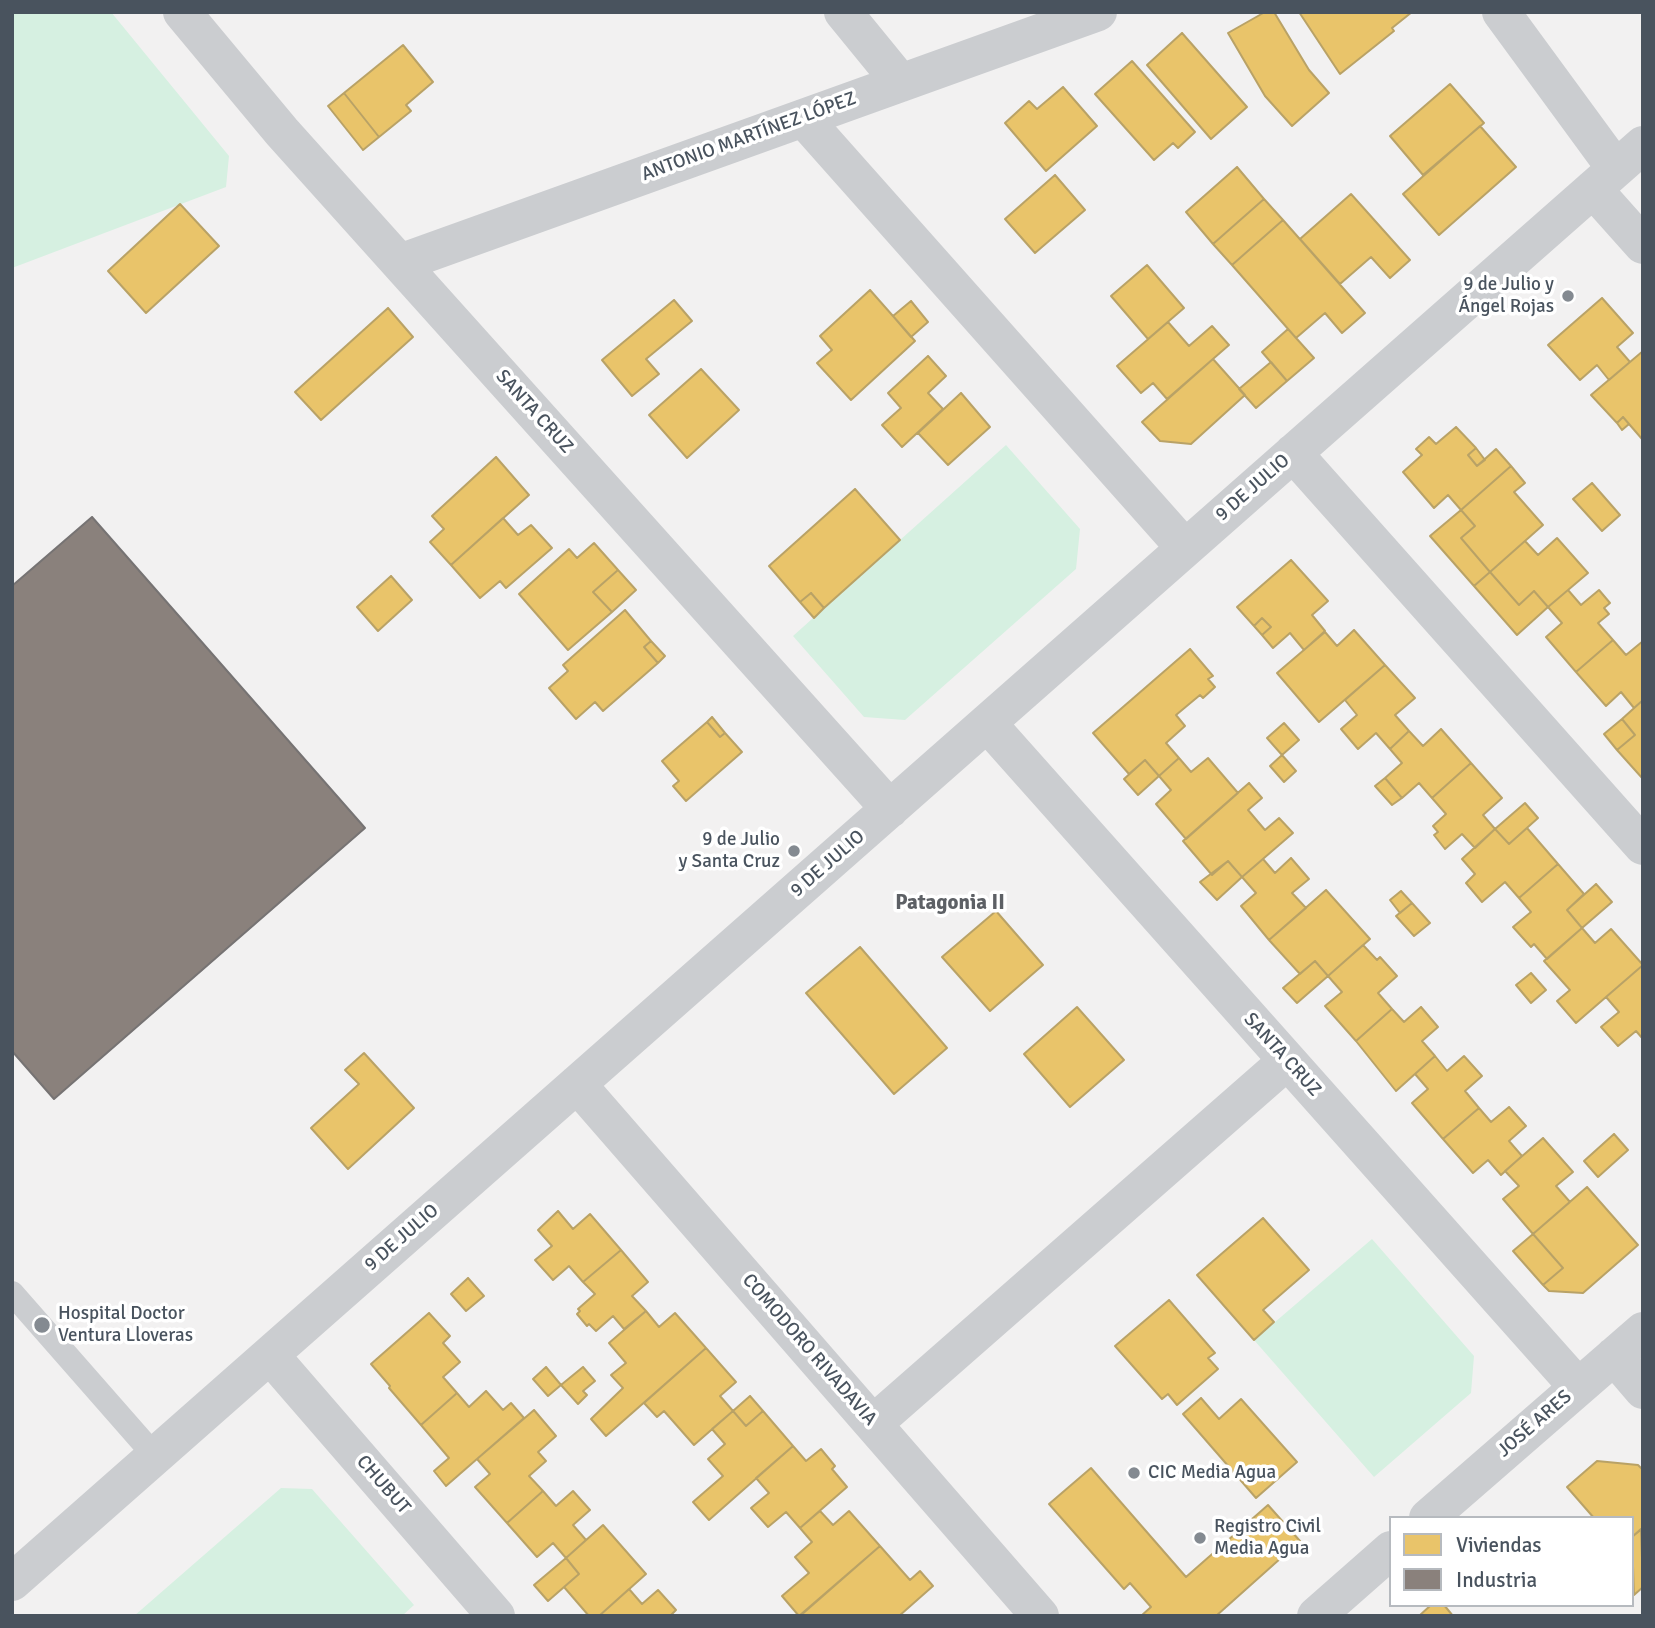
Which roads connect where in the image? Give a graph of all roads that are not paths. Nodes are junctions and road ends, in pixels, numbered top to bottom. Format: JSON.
{"nodes":[{"id":1,"x":182,"y":12,"type":"edge"},
{"id":2,"x":843,"y":12,"type":"edge"},
{"id":3,"x":1098,"y":12,"type":"edge"},
{"id":4,"x":1501,"y":12,"type":"edge"},
{"id":5,"x":901,"y":83,"type":"junction"},
{"id":6,"x":803,"y":117,"type":"junction"},
{"id":7,"x":1617,"y":167,"type":"edge"},
{"id":8,"x":1643,"y":245,"type":"edge"},
{"id":9,"x":400,"y":263,"type":"junction"},
{"id":10,"x":1293,"y":453,"type":"junction"},
{"id":11,"x":1185,"y":548,"type":"junction"},
{"id":12,"x":987,"y":723,"type":"junction"},
{"id":13,"x":890,"y":809,"type":"junction"},
{"id":14,"x":1643,"y":846,"type":"edge"},
{"id":15,"x":1287,"y":1060,"type":"junction"},
{"id":16,"x":577,"y":1084,"type":"junction"},
{"id":17,"x":12,"y":1293,"type":"edge"},
{"id":18,"x":1643,"y":1331,"type":"edge"},
{"id":19,"x":270,"y":1355,"type":"junction"},
{"id":20,"x":1614,"y":1356,"type":"junction"},
{"id":21,"x":1578,"y":1387,"type":"junction"},
{"id":22,"x":1643,"y":1390,"type":"edge"},
{"id":23,"x":873,"y":1424,"type":"junction"},
{"id":24,"x":155,"y":1456,"type":"junction"},
{"id":25,"x":1430,"y":1516,"type":"edge"},
{"id":26,"x":1389,"y":1552,"type":"edge"},
{"id":27,"x":12,"y":1582,"type":"edge"},
{"id":28,"x":496,"y":1616,"type":"edge"},
{"id":29,"x":1040,"y":1616,"type":"edge"},
{"id":30,"x":1316,"y":1616,"type":"edge"}],
"edges":[{"from":1,"to":9,"type":"street","name":"SANTA CRUZ"},
{"from":2,"to":5,"type":"street"},
{"from":3,"to":5,"type":"street","name":"ANTONIO MARTÍNEZ LÓPEZ"},
{"from":4,"to":7,"type":"street"},
{"from":5,"to":6,"type":"street","name":"ANTONIO MARTÍNEZ LÓPEZ"},
{"from":6,"to":9,"type":"street","name":"ANTONIO MARTÍNEZ LÓPEZ"},
{"from":6,"to":11,"type":"street"},
{"from":7,"to":8,"type":"street"},
{"from":7,"to":10,"type":"street","name":"9 DE JULIO"},
{"from":9,"to":13,"type":"street","name":"SANTA CRUZ"},
{"from":10,"to":11,"type":"street","name":"9 DE JULIO"},
{"from":10,"to":14,"type":"street"},
{"from":11,"to":12,"type":"street","name":"9 DE JULIO"},
{"from":12,"to":13,"type":"street","name":"9 DE JULIO"},
{"from":12,"to":15,"type":"street","name":"SANTA CRUZ"},
{"from":13,"to":16,"type":"street","name":"9 DE JULIO"},
{"from":15,"to":21,"type":"street","name":"SANTA CRUZ"},
{"from":15,"to":23,"type":"street"},
{"from":16,"to":19,"type":"street","name":"9 DE JULIO"},
{"from":16,"to":23,"type":"street","name":"COMODORO RIVADAVIA"},
{"from":17,"to":24,"type":"lane"},
{"from":18,"to":20,"type":"street","name":"JOSÉ ARES"},
{"from":19,"to":24,"type":"street","name":"9 DE JULIO"},
{"from":19,"to":28,"type":"street","name":"CHUBUT"},
{"from":20,"to":21,"type":"street","name":"JOSÉ ARES"},
{"from":20,"to":22,"type":"street"},
{"from":21,"to":25,"type":"street","name":"JOSÉ ARES"},
{"from":23,"to":29,"type":"street","name":"COMODORO RIVADAVIA"},
{"from":24,"to":27,"type":"street","name":"9 DE JULIO"},
{"from":26,"to":30,"type":"street"}]}
